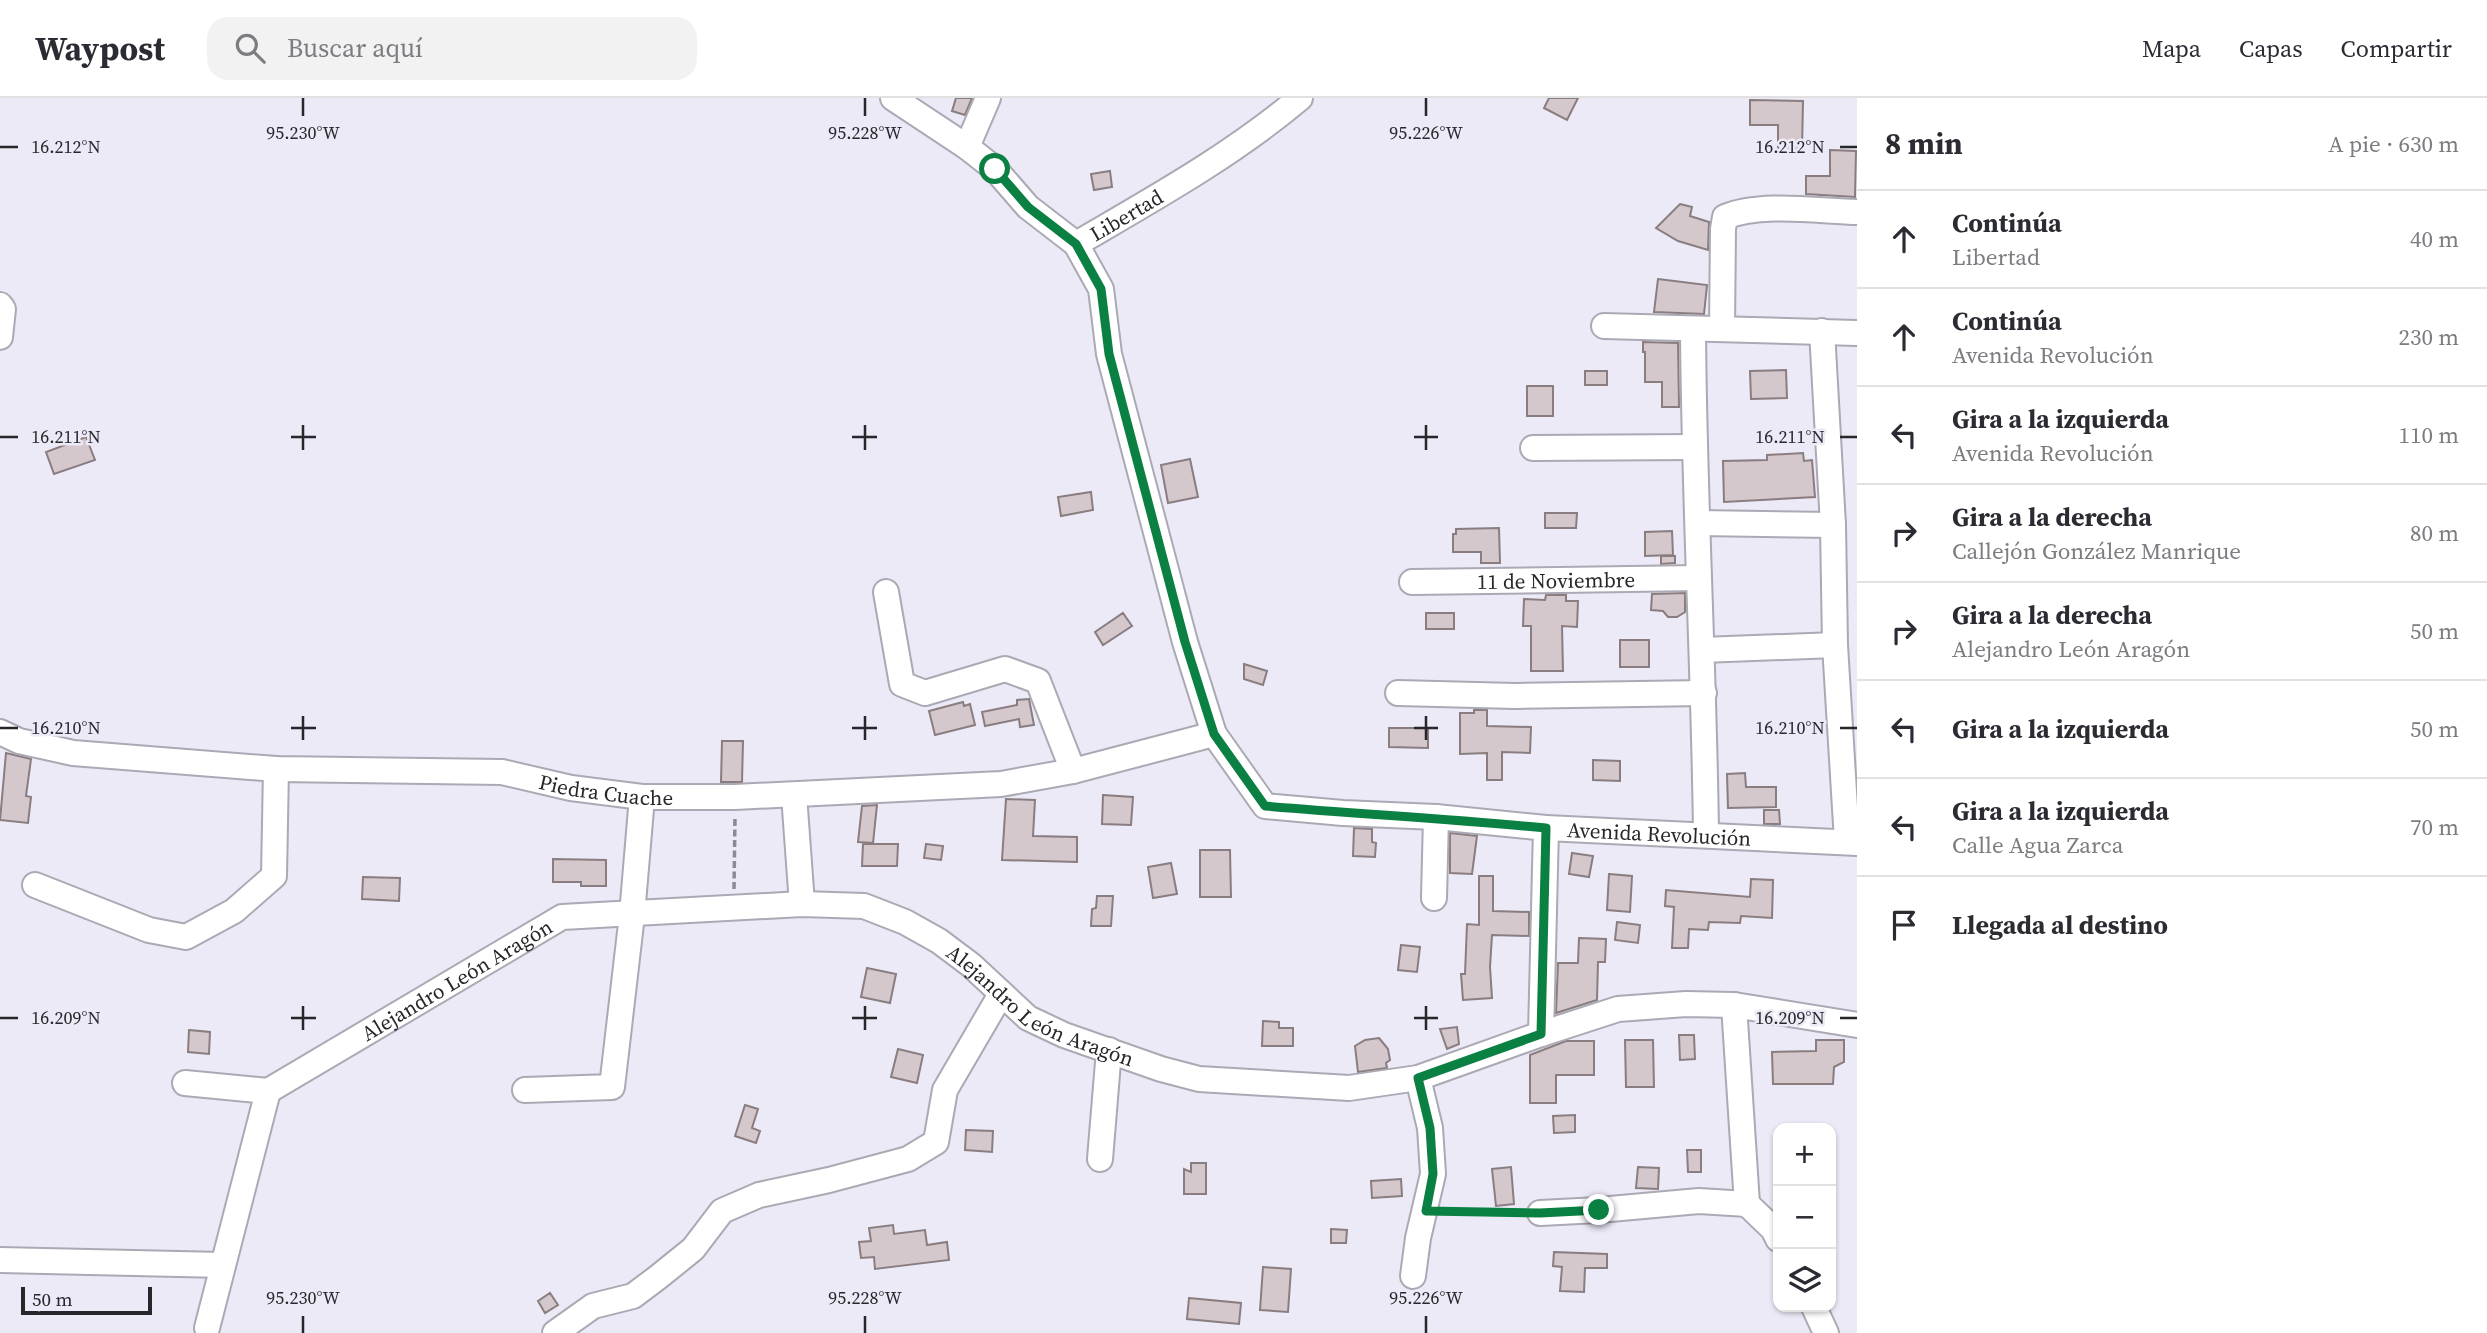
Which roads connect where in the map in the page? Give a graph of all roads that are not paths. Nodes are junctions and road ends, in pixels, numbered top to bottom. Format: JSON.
{"nodes":[{"id":1,"x":893,"y":98,"type":"edge"},
{"id":2,"x":988,"y":98,"type":"edge"},
{"id":3,"x":1300,"y":98,"type":"edge"},
{"id":4,"x":1274,"y":109,"type":"edge"},
{"id":5,"x":967,"y":147,"type":"junction"},
{"id":6,"x":1857,"y":212,"type":"edge"},
{"id":7,"x":1076,"y":244,"type":"junction"},
{"id":8,"x":0,"y":305,"type":"edge"},
{"id":9,"x":1604,"y":326,"type":"dead end"},
{"id":10,"x":1693,"y":329,"type":"junction"},
{"id":11,"x":1722,"y":329,"type":"junction"},
{"id":12,"x":1822,"y":331,"type":"junction"},
{"id":13,"x":1857,"y":333,"type":"edge"},
{"id":14,"x":0,"y":337,"type":"edge"},
{"id":15,"x":1694,"y":447,"type":"junction"},
{"id":16,"x":1533,"y":448,"type":"dead end"},
{"id":17,"x":1698,"y":523,"type":"junction"},
{"id":18,"x":1833,"y":525,"type":"junction"},
{"id":19,"x":1699,"y":578,"type":"junction"},
{"id":20,"x":1412,"y":582,"type":"dead end"},
{"id":21,"x":886,"y":592,"type":"dead end"},
{"id":22,"x":1835,"y":645,"type":"junction"},
{"id":23,"x":1702,"y":650,"type":"junction"},
{"id":24,"x":1398,"y":694,"type":"dead end"},
{"id":25,"x":1704,"y":694,"type":"junction"},
{"id":26,"x":0,"y":732,"type":"edge"},
{"id":27,"x":1214,"y":734,"type":"junction"},
{"id":28,"x":276,"y":769,"type":"junction"},
{"id":29,"x":1073,"y":771,"type":"junction"},
{"id":30,"x":794,"y":795,"type":"junction"},
{"id":31,"x":642,"y":797,"type":"junction"},
{"id":32,"x":1436,"y":817,"type":"junction"},
{"id":33,"x":1546,"y":828,"type":"junction"},
{"id":34,"x":1706,"y":834,"type":"junction"},
{"id":35,"x":1852,"y":842,"type":"edge"},
{"id":36,"x":35,"y":885,"type":"dead end"},
{"id":37,"x":1434,"y":898,"type":"dead end"},
{"id":38,"x":802,"y":904,"type":"junction"},
{"id":39,"x":632,"y":915,"type":"junction"},
{"id":40,"x":1001,"y":994,"type":"junction"},
{"id":41,"x":1734,"y":1005,"type":"junction"},
{"id":42,"x":1857,"y":1025,"type":"edge"},
{"id":43,"x":1541,"y":1034,"type":"junction"},
{"id":44,"x":1109,"y":1050,"type":"junction"},
{"id":45,"x":1418,"y":1078,"type":"junction"},
{"id":46,"x":185,"y":1083,"type":"dead end"},
{"id":47,"x":525,"y":1090,"type":"dead end"},
{"id":48,"x":268,"y":1091,"type":"junction"},
{"id":49,"x":1100,"y":1159,"type":"dead end"},
{"id":50,"x":1747,"y":1204,"type":"junction"},
{"id":51,"x":1540,"y":1213,"type":"road end"},
{"id":52,"x":1773,"y":1229,"type":"edge"},
{"id":53,"x":0,"y":1260,"type":"edge"},
{"id":54,"x":223,"y":1265,"type":"junction"},
{"id":55,"x":1413,"y":1276,"type":"dead end"},
{"id":56,"x":1816,"y":1312,"type":"edge"},
{"id":57,"x":207,"y":1328,"type":"dead end"},
{"id":58,"x":555,"y":1333,"type":"edge"},
{"id":59,"x":1826,"y":1333,"type":"edge"}],
"edges":[{"from":1,"to":5,"type":"street","name":"Libertad"},
{"from":2,"to":5,"type":"street"},
{"from":3,"to":4,"type":"street","name":"Libertad"},
{"from":4,"to":7,"type":"street","name":"Libertad"},
{"from":5,"to":7,"type":"street","name":"Libertad"},
{"from":6,"to":11,"type":"street"},
{"from":7,"to":27,"type":"street","name":"Avenida Revolución"},
{"from":8,"to":14,"type":"street"},
{"from":9,"to":10,"type":"street"},
{"from":10,"to":11,"type":"street"},
{"from":10,"to":15,"type":"street"},
{"from":11,"to":12,"type":"street"},
{"from":12,"to":13,"type":"street"},
{"from":12,"to":18,"type":"street"},
{"from":15,"to":16,"type":"street"},
{"from":15,"to":17,"type":"street"},
{"from":17,"to":18,"type":"street"},
{"from":17,"to":19,"type":"street"},
{"from":18,"to":22,"type":"street"},
{"from":19,"to":20,"type":"street","name":"11 de Noviembre"},
{"from":19,"to":23,"type":"street"},
{"from":21,"to":29,"type":"street"},
{"from":22,"to":23,"type":"street"},
{"from":22,"to":35,"type":"street"},
{"from":23,"to":25,"type":"street"},
{"from":24,"to":25,"type":"street"},
{"from":25,"to":34,"type":"street"},
{"from":26,"to":28,"type":"street","name":"Piedra Cuache"},
{"from":27,"to":29,"type":"street","name":"Piedra Cuache"},
{"from":27,"to":32,"type":"street","name":"Avenida Revolución"},
{"from":28,"to":31,"type":"street","name":"Piedra Cuache"},
{"from":28,"to":36,"type":"street"},
{"from":29,"to":30,"type":"street","name":"Piedra Cuache"},
{"from":30,"to":31,"type":"street","name":"Piedra Cuache"},
{"from":30,"to":38,"type":"street"},
{"from":31,"to":39,"type":"street"},
{"from":32,"to":33,"type":"street","name":"Avenida Revolución"},
{"from":32,"to":37,"type":"street"},
{"from":33,"to":34,"type":"street","name":"Avenida Revolución"},
{"from":33,"to":43,"type":"street"},
{"from":34,"to":35,"type":"street","name":"Avenida Revolución"},
{"from":38,"to":39,"type":"street","name":"Alejandro León Aragón"},
{"from":38,"to":40,"type":"street","name":"Alejandro León Aragón"},
{"from":39,"to":47,"type":"street"},
{"from":39,"to":48,"type":"street","name":"Alejandro León Aragón"},
{"from":40,"to":44,"type":"street","name":"Alejandro León Aragón"},
{"from":40,"to":58,"type":"street"},
{"from":41,"to":42,"type":"street","name":"Alejandro León Aragón"},
{"from":41,"to":43,"type":"street","name":"Alejandro León Aragón"},
{"from":41,"to":50,"type":"street"},
{"from":43,"to":45,"type":"street","name":"Alejandro León Aragón"},
{"from":44,"to":45,"type":"street","name":"Alejandro León Aragón"},
{"from":44,"to":49,"type":"street"},
{"from":45,"to":55,"type":"street"},
{"from":46,"to":48,"type":"street"},
{"from":48,"to":54,"type":"street"},
{"from":50,"to":51,"type":"street"},
{"from":50,"to":52,"type":"street"},
{"from":53,"to":54,"type":"street"},
{"from":54,"to":57,"type":"street"},
{"from":56,"to":59,"type":"street"}]}
